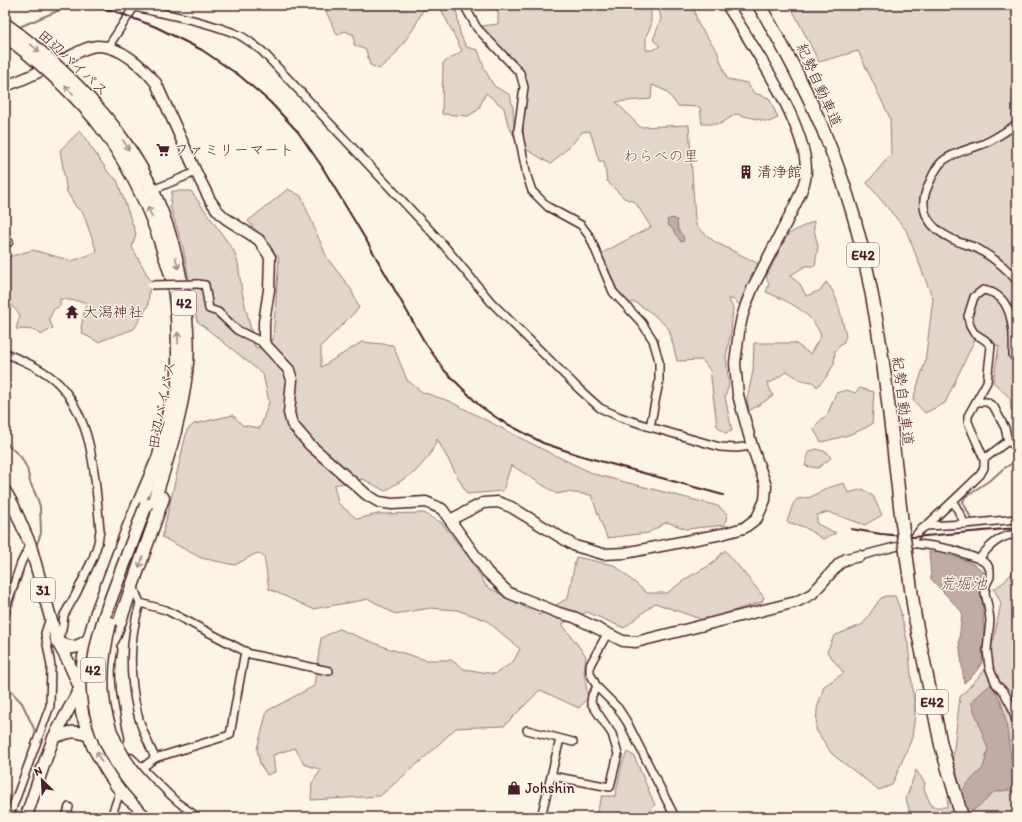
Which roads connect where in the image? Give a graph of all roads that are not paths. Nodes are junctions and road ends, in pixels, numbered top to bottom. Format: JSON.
{"nodes":[{"id":1,"x":464,"y":5,"type":"edge"},
{"id":2,"x":727,"y":5,"type":"edge"},
{"id":3,"x":759,"y":5,"type":"edge"},
{"id":4,"x":134,"y":6,"type":"edge"},
{"id":5,"x":5,"y":24,"type":"edge"},
{"id":6,"x":5,"y":36,"type":"edge"},
{"id":7,"x":108,"y":47,"type":"junction"},
{"id":8,"x":5,"y":86,"type":"edge"},
{"id":9,"x":99,"y":116,"type":"junction"},
{"id":10,"x":1017,"y":124,"type":"edge"},
{"id":11,"x":196,"y":172,"type":"junction"},
{"id":12,"x":147,"y":192,"type":"junction"},
{"id":13,"x":1017,"y":281,"type":"edge"},
{"id":14,"x":151,"y":285,"type":"dead end"},
{"id":15,"x":264,"y":344,"type":"junction"},
{"id":16,"x":5,"y":353,"type":"edge"},
{"id":17,"x":1017,"y":359,"type":"edge"},
{"id":18,"x":188,"y":362,"type":"junction"},
{"id":19,"x":178,"y":391,"type":"junction"},
{"id":20,"x":976,"y":402,"type":"junction"},
{"id":21,"x":650,"y":427,"type":"junction"},
{"id":22,"x":1008,"y":441,"type":"junction"},
{"id":23,"x":752,"y":446,"type":"junction"},
{"id":24,"x":1017,"y":447,"type":"edge"},
{"id":25,"x":984,"y":459,"type":"junction"},
{"id":26,"x":5,"y":491,"type":"edge"},
{"id":27,"x":954,"y":501,"type":"junction"},
{"id":28,"x":149,"y":506,"type":"junction"},
{"id":29,"x":1017,"y":519,"type":"edge"},
{"id":30,"x":450,"y":520,"type":"junction"},
{"id":31,"x":965,"y":524,"type":"junction"},
{"id":32,"x":926,"y":526,"type":"junction"},
{"id":33,"x":1017,"y":534,"type":"edge"},
{"id":34,"x":910,"y":543,"type":"junction"},
{"id":35,"x":30,"y":544,"type":"junction"},
{"id":36,"x":860,"y":556,"type":"joint"},
{"id":37,"x":979,"y":559,"type":"junction"},
{"id":38,"x":133,"y":586,"type":"junction"},
{"id":39,"x":140,"y":603,"type":"junction"},
{"id":40,"x":5,"y":610,"type":"edge"},
{"id":41,"x":50,"y":618,"type":"junction"},
{"id":42,"x":607,"y":634,"type":"junction"},
{"id":43,"x":90,"y":639,"type":"junction"},
{"id":44,"x":113,"y":639,"type":"junction"},
{"id":45,"x":57,"y":641,"type":"junction"},
{"id":46,"x":245,"y":651,"type":"junction"},
{"id":47,"x":329,"y":671,"type":"dead end"},
{"id":48,"x":597,"y":687,"type":"junction"},
{"id":49,"x":80,"y":688,"type":"junction"},
{"id":50,"x":1017,"y":724,"type":"edge"},
{"id":51,"x":527,"y":730,"type":"dead end"},
{"id":52,"x":90,"y":736,"type":"junction"},
{"id":53,"x":54,"y":738,"type":"junction"},
{"id":54,"x":560,"y":739,"type":"junction"},
{"id":55,"x":119,"y":742,"type":"junction"},
{"id":56,"x":573,"y":742,"type":"dead end"},
{"id":57,"x":155,"y":758,"type":"junction"},
{"id":58,"x":140,"y":770,"type":"junction"},
{"id":59,"x":552,"y":776,"type":"junction"},
{"id":60,"x":121,"y":790,"type":"junction"},
{"id":61,"x":69,"y":807,"type":"dead end"},
{"id":62,"x":9,"y":817,"type":"edge"},
{"id":63,"x":26,"y":817,"type":"edge"},
{"id":64,"x":66,"y":817,"type":"edge"},
{"id":65,"x":111,"y":817,"type":"edge"},
{"id":66,"x":151,"y":817,"type":"edge"},
{"id":67,"x":168,"y":817,"type":"edge"},
{"id":68,"x":180,"y":817,"type":"edge"},
{"id":69,"x":193,"y":817,"type":"edge"},
{"id":70,"x":541,"y":817,"type":"edge"},
{"id":71,"x":675,"y":817,"type":"edge"},
{"id":72,"x":962,"y":817,"type":"edge"}],
"edges":[{"from":1,"to":21,"type":"street"},
{"from":2,"to":23,"type":"street"},
{"from":3,"to":72,"type":"highway","name":"紀勢自動車道","number":"E42","bridge":true},
{"from":4,"to":7,"type":"street"},
{"from":4,"to":21,"type":"street"},
{"from":5,"to":9,"type":"highway","name":"田辺バイパス","number":"42","one_way":true,"bridge":true},
{"from":9,"to":6,"type":"highway","name":"田辺バイパス","number":"42","one_way":true,"bridge":true},
{"from":7,"to":8,"type":"street"},
{"from":7,"to":11,"type":"street"},
{"from":9,"to":12,"type":"highway","name":"田辺バイパス","number":"42"},
{"from":10,"to":13,"type":"street"},
{"from":11,"to":12,"type":"street"},
{"from":11,"to":15,"type":"street"},
{"from":12,"to":18,"type":"highway","name":"田辺バイパス","number":"42","one_way":true},
{"from":19,"to":12,"type":"highway","name":"田辺バイパス","number":"42","one_way":true},
{"from":14,"to":15,"type":"street","bridge":true},
{"from":15,"to":30,"type":"street"},
{"from":16,"to":45,"type":"street"},
{"from":17,"to":20,"type":"street"},
{"from":18,"to":28,"type":"highway","name":"田辺バイパス","number":"42"},
{"from":18,"to":38,"type":"highway","number":"42","one_way":true},
{"from":19,"to":28,"type":"highway","name":"田辺バイパス","number":"42"},
{"from":19,"to":43,"type":"highway","number":"42"},
{"from":20,"to":22,"type":"street"},
{"from":20,"to":25,"type":"street"},
{"from":21,"to":23,"type":"street"},
{"from":22,"to":24,"type":"street"},
{"from":22,"to":25,"type":"street"},
{"from":23,"to":30,"type":"street"},
{"from":25,"to":27,"type":"street"},
{"from":26,"to":35,"type":"main road","number":"31"},
{"from":27,"to":31,"type":"street"},
{"from":27,"to":32,"type":"street"},
{"from":28,"to":67,"type":"highway","name":"田辺バイパス","number":"42","bridge":true},
{"from":28,"to":68,"type":"highway","name":"田辺バイパス","number":"42","bridge":true},
{"from":29,"to":31,"type":"street"},
{"from":30,"to":42,"type":"street"},
{"from":31,"to":32,"type":"street"},
{"from":32,"to":34,"type":"street"},
{"from":33,"to":37,"type":"street"},
{"from":34,"to":36,"type":"street"},
{"from":34,"to":37,"type":"street"},
{"from":35,"to":40,"type":"street"},
{"from":35,"to":41,"type":"main road","number":"31"},
{"from":36,"to":42,"type":"street"},
{"from":37,"to":50,"type":"street"},
{"from":38,"to":39,"type":"street"},
{"from":38,"to":44,"type":"highway","number":"42"},
{"from":39,"to":46,"type":"street"},
{"from":39,"to":57,"type":"street"},
{"from":41,"to":45,"type":"main road","number":"31"},
{"from":41,"to":62,"type":"street"},
{"from":42,"to":48,"type":"street"},
{"from":43,"to":45,"type":"highway"},
{"from":43,"to":49,"type":"highway","number":"42"},
{"from":44,"to":49,"type":"highway","number":"42"},
{"from":44,"to":55,"type":"highway","number":"42"},
{"from":45,"to":49,"type":"main road","number":"31"},
{"from":46,"to":47,"type":"street"},
{"from":46,"to":57,"type":"street"},
{"from":48,"to":59,"type":"street"},
{"from":48,"to":71,"type":"street"},
{"from":49,"to":52,"type":"highway","number":"42"},
{"from":49,"to":53,"type":"main road"},
{"from":49,"to":55,"type":"highway","number":"42"},
{"from":51,"to":54,"type":"street"},
{"from":52,"to":53,"type":"main road"},
{"from":60,"to":52,"type":"highway","number":"42","one_way":true},
{"from":53,"to":63,"type":"main road"},
{"from":54,"to":56,"type":"street"},
{"from":54,"to":59,"type":"street"},
{"from":55,"to":58,"type":"highway","number":"42"},
{"from":57,"to":58,"type":"street"},
{"from":58,"to":60,"type":"street"},
{"from":58,"to":69,"type":"highway","number":"42"},
{"from":59,"to":70,"type":"street"},
{"from":60,"to":65,"type":"street"},
{"from":60,"to":66,"type":"highway","number":"42"},
{"from":61,"to":64,"type":"street"}]}
